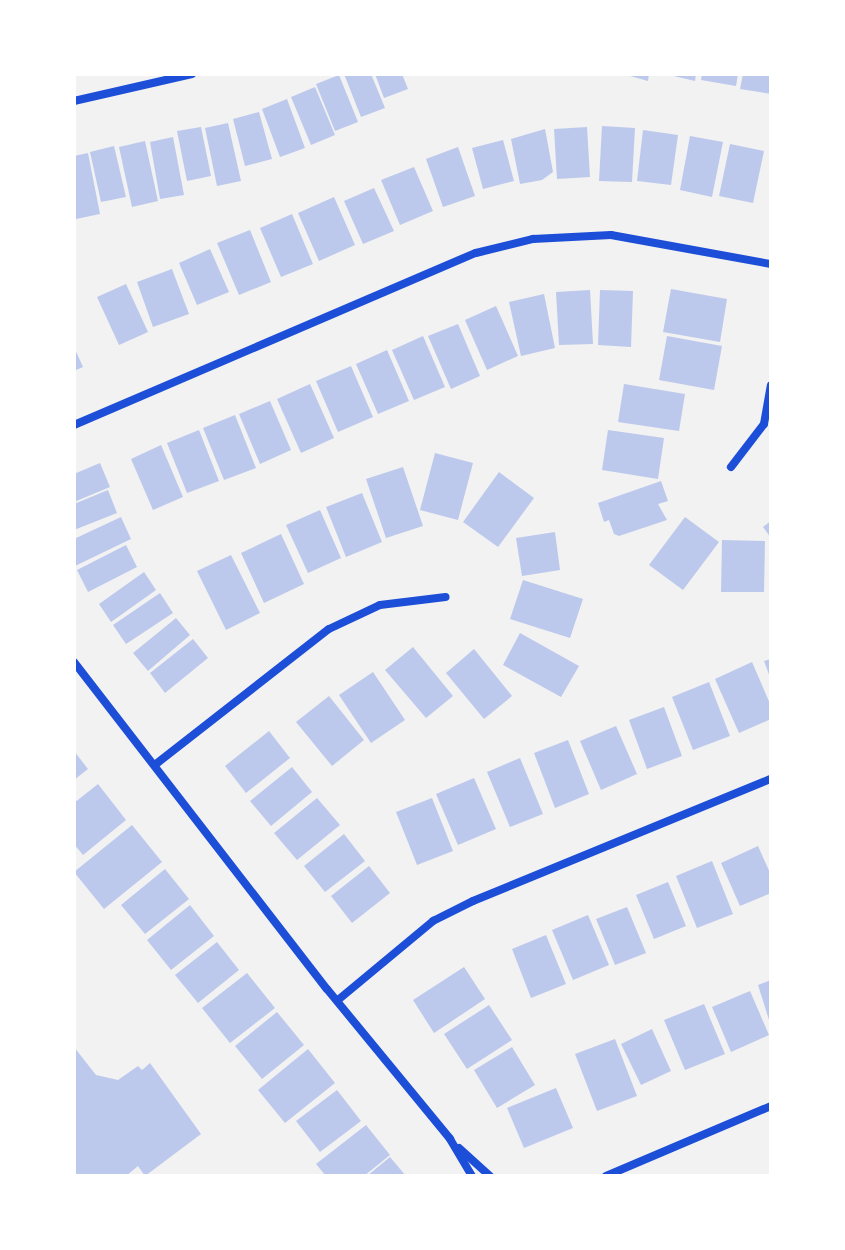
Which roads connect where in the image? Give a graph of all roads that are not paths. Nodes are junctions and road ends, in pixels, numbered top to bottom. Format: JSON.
{"nodes":[{"id":1,"x":192,"y":74,"type":"edge"},
{"id":2,"x":74,"y":101,"type":"edge"},
{"id":3,"x":771,"y":264,"type":"edge"},
{"id":4,"x":771,"y":386,"type":"edge"},
{"id":5,"x":74,"y":425,"type":"edge"},
{"id":6,"x":731,"y":467,"type":"dead end"},
{"id":7,"x":446,"y":597,"type":"dead end"},
{"id":8,"x":74,"y":662,"type":"edge"},
{"id":9,"x":156,"y":764,"type":"junction"},
{"id":10,"x":771,"y":779,"type":"edge"},
{"id":11,"x":338,"y":1000,"type":"junction"},
{"id":12,"x":771,"y":1106,"type":"edge"},
{"id":13,"x":450,"y":1139,"type":"junction"},
{"id":14,"x":472,"y":1176,"type":"edge"},
{"id":15,"x":490,"y":1176,"type":"edge"},
{"id":16,"x":606,"y":1176,"type":"edge"}],
"edges":[{"from":1,"to":2,"type":"street"},
{"from":3,"to":5,"type":"street"},
{"from":4,"to":6,"type":"street"},
{"from":7,"to":9,"type":"street"},
{"from":8,"to":9,"type":"street"},
{"from":9,"to":11,"type":"street"},
{"from":10,"to":11,"type":"street"},
{"from":11,"to":13,"type":"street"},
{"from":12,"to":16,"type":"street"},
{"from":13,"to":14,"type":"street"},
{"from":13,"to":15,"type":"street"}]}
